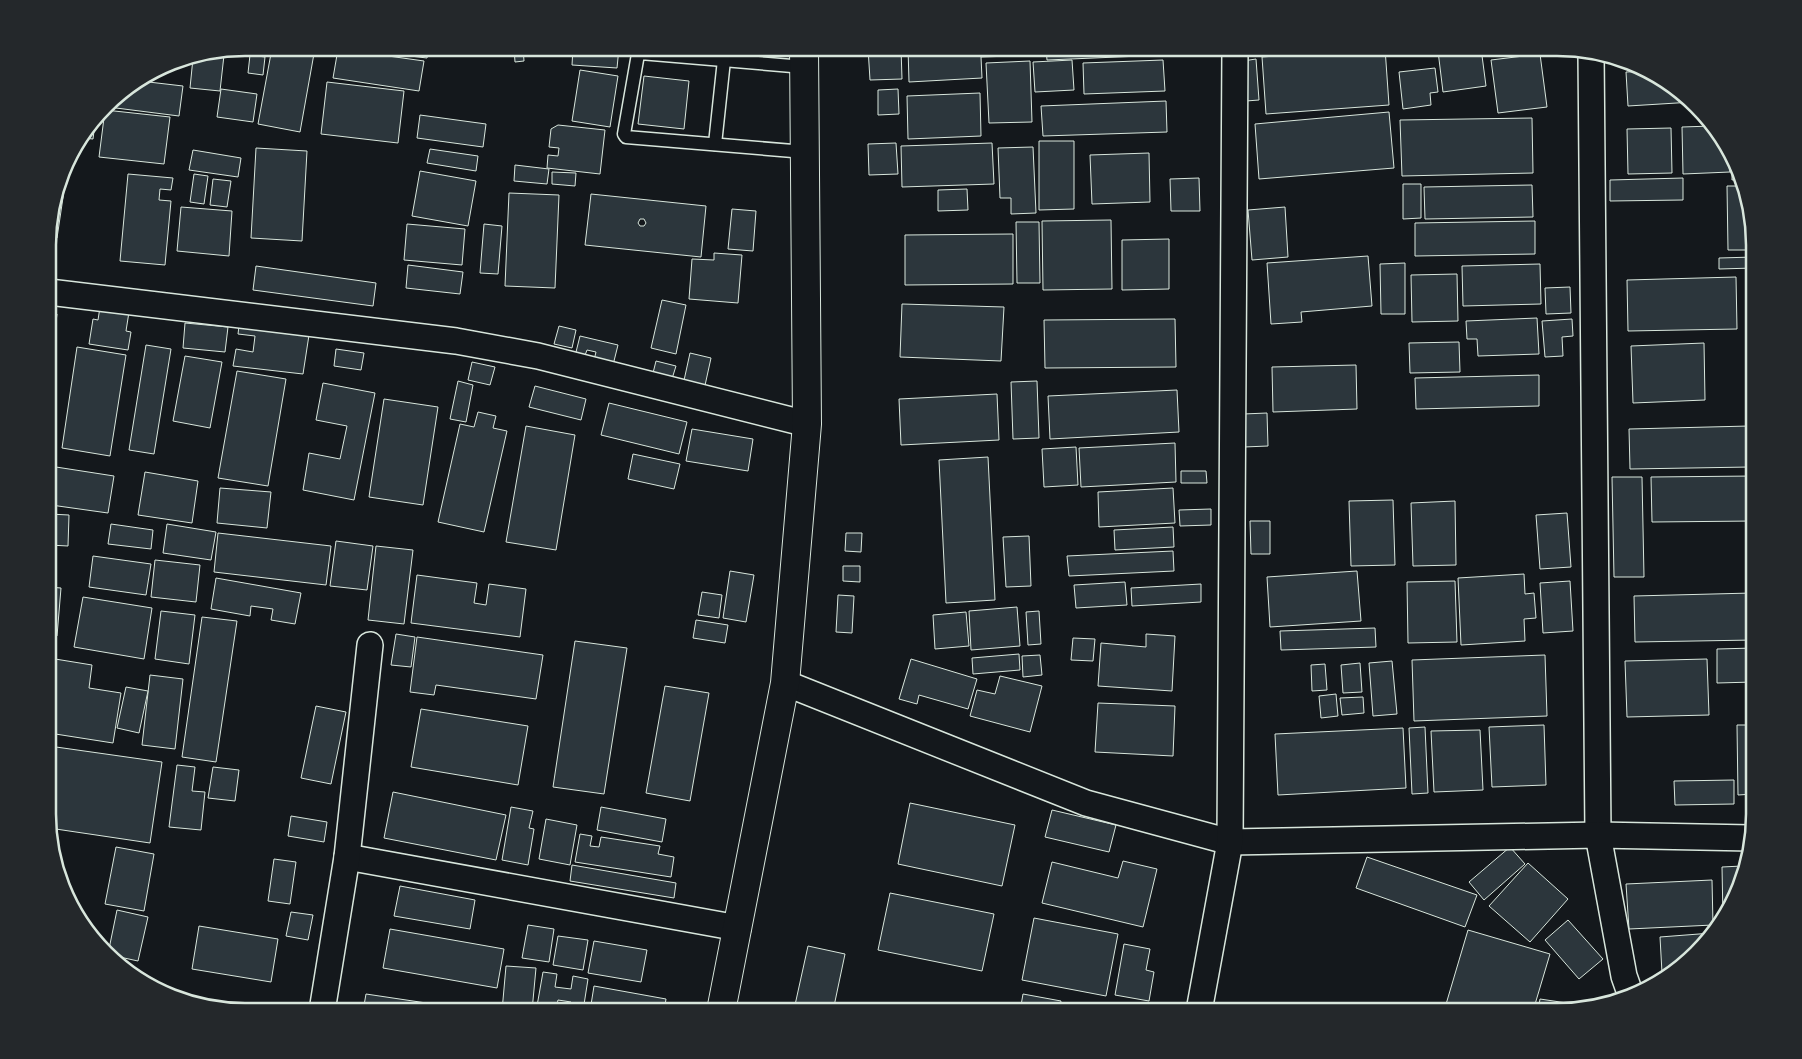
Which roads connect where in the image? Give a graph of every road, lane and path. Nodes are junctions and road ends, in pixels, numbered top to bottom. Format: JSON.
{"nodes":[{"id":1,"x":638,"y":56,"type":"edge"},
{"id":2,"x":678,"y":56,"type":"edge"},
{"id":3,"x":1235,"y":56,"type":"edge"},
{"id":4,"x":804,"y":57,"type":"edge"},
{"id":5,"x":724,"y":60,"type":"junction"},
{"id":6,"x":1591,"y":60,"type":"edge"},
{"id":7,"x":715,"y":144,"type":"junction"},
{"id":8,"x":805,"y":152,"type":"junction"},
{"id":9,"x":56,"y":293,"type":"edge"},
{"id":10,"x":807,"y":424,"type":"junction"},
{"id":11,"x":370,"y":645,"type":"dead end"},
{"id":12,"x":785,"y":683,"type":"junction"},
{"id":13,"x":1598,"y":835,"type":"junction"},
{"id":14,"x":1744,"y":838,"type":"edge"},
{"id":15,"x":1230,"y":842,"type":"junction"},
{"id":16,"x":347,"y":857,"type":"junction"},
{"id":17,"x":738,"y":928,"type":"junction"},
{"id":18,"x":1628,"y":988,"type":"edge"},
{"id":19,"x":323,"y":1003,"type":"edge"},
{"id":20,"x":724,"y":1003,"type":"edge"},
{"id":21,"x":1200,"y":1003,"type":"edge"}],
"edges":[{"from":1,"to":7,"type":"lane"},
{"from":2,"to":5,"type":"lane"},
{"from":3,"to":15,"type":"street"},
{"from":4,"to":5,"type":"lane"},
{"from":4,"to":8,"type":"main road"},
{"from":5,"to":7,"type":"lane"},
{"from":6,"to":13,"type":"street"},
{"from":7,"to":8,"type":"lane"},
{"from":8,"to":10,"type":"main road"},
{"from":9,"to":10,"type":"street"},
{"from":10,"to":12,"type":"main road"},
{"from":11,"to":16,"type":"street"},
{"from":12,"to":15,"type":"street"},
{"from":12,"to":17,"type":"main road"},
{"from":13,"to":14,"type":"street"},
{"from":13,"to":15,"type":"street"},
{"from":13,"to":18,"type":"street"},
{"from":15,"to":21,"type":"street"},
{"from":16,"to":17,"type":"street"},
{"from":16,"to":19,"type":"street"},
{"from":17,"to":20,"type":"main road"}]}
